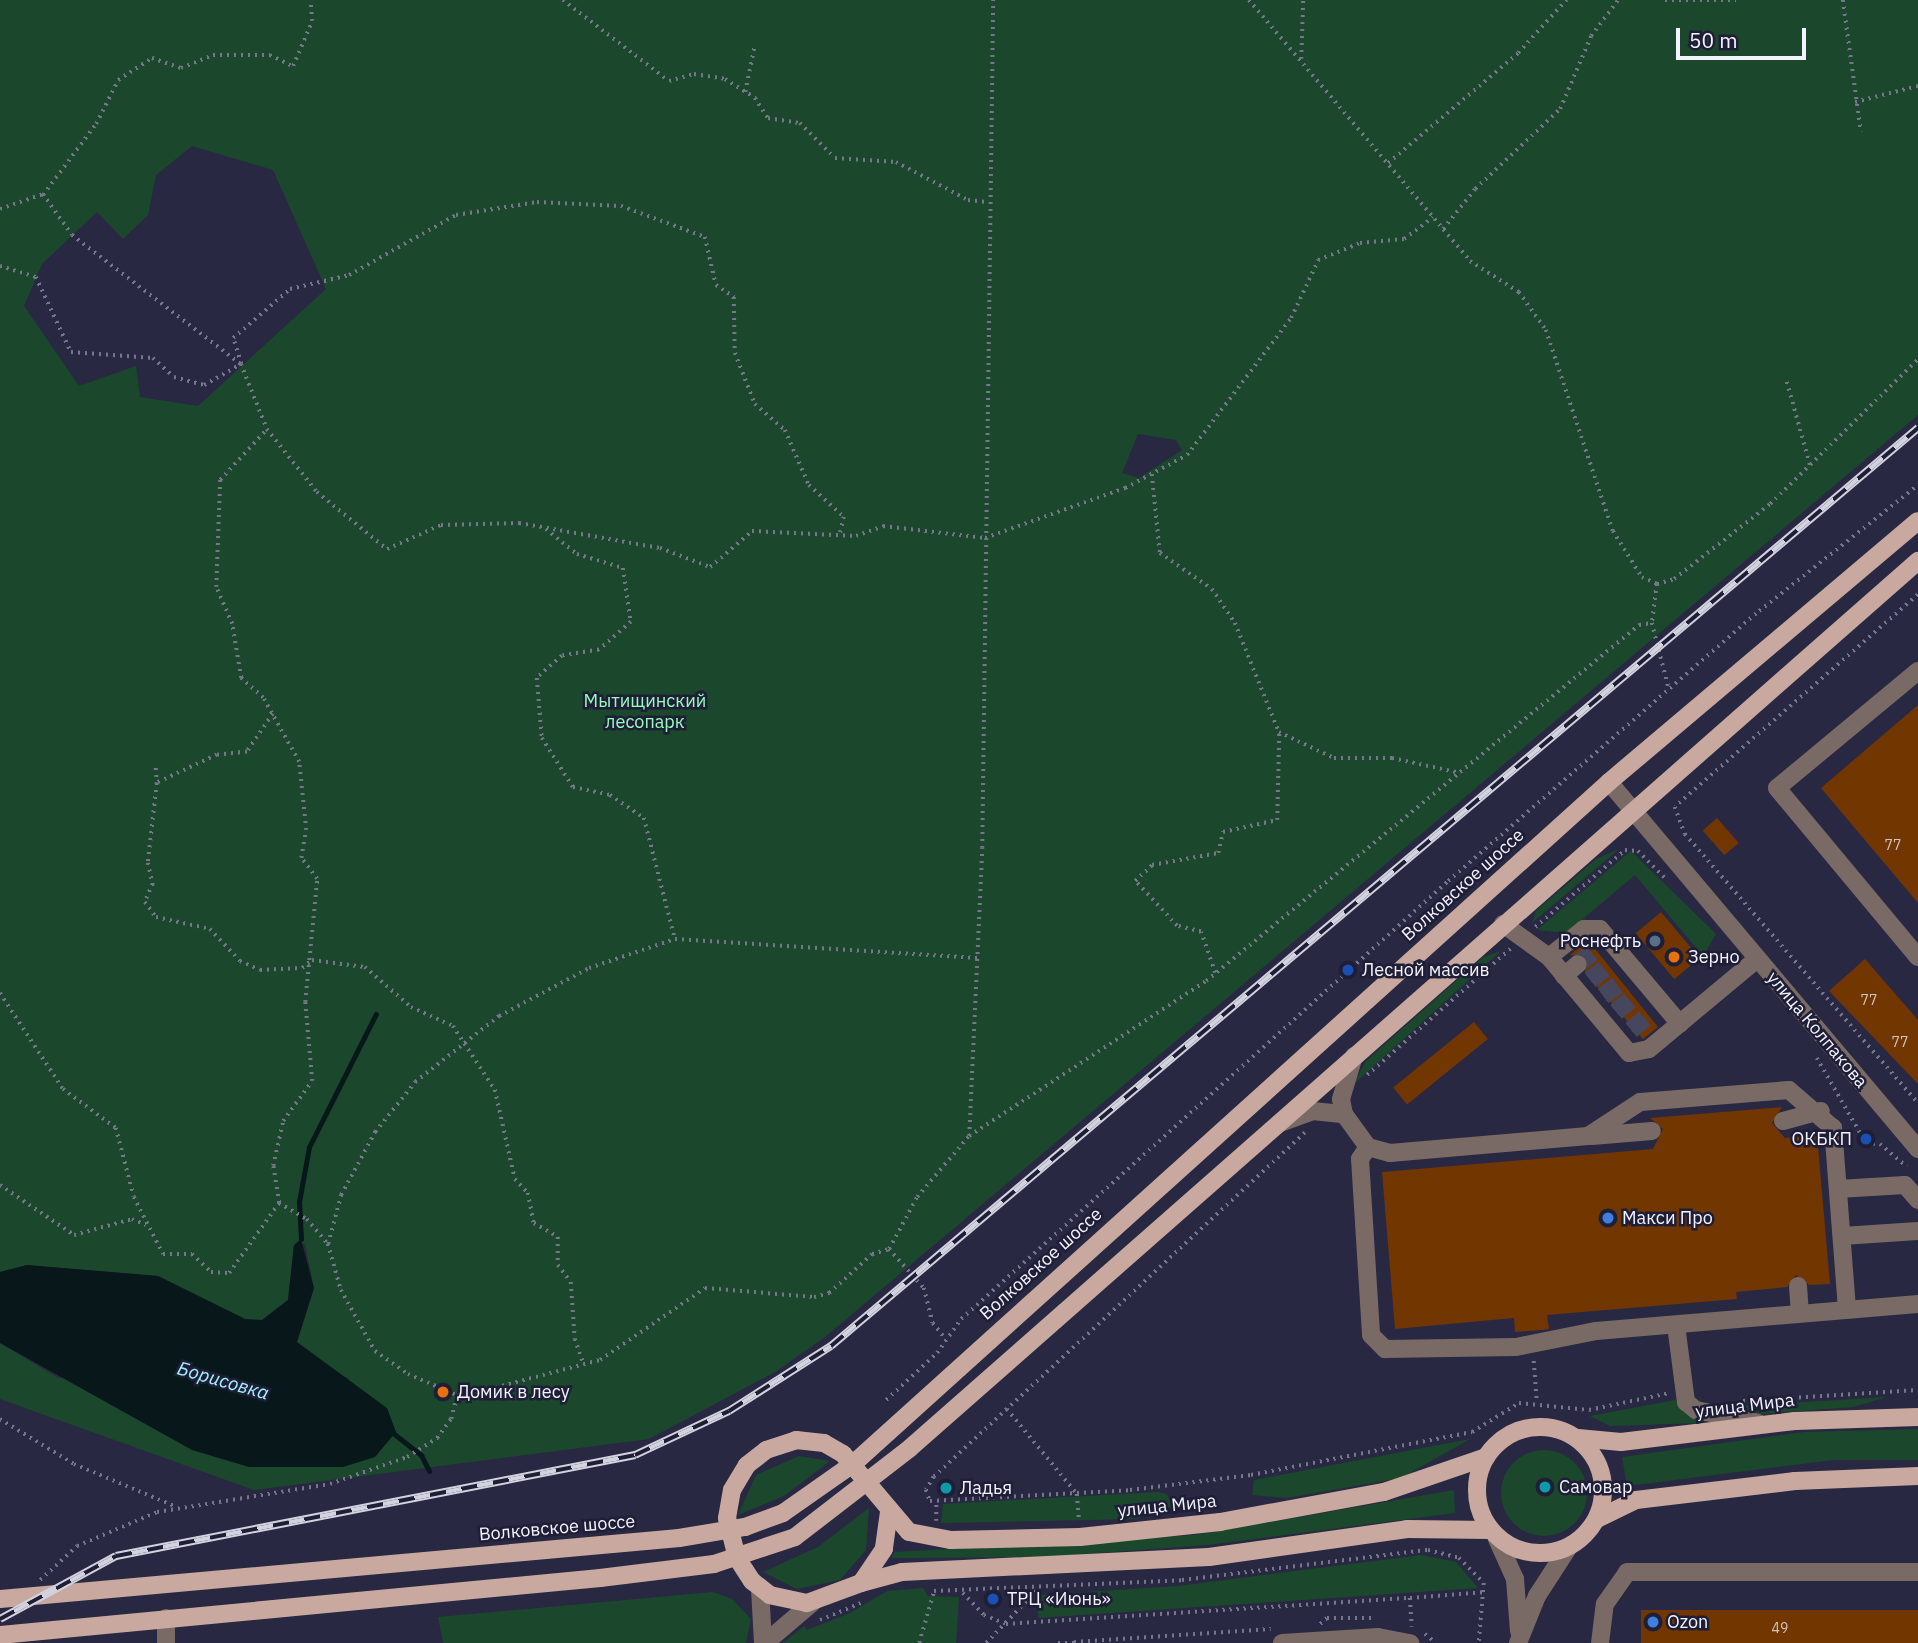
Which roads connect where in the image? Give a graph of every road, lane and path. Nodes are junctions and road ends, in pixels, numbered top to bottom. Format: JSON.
{"nodes":[{"id":1,"x":310,"y":0,"type":"edge"},
{"id":2,"x":564,"y":0,"type":"edge"},
{"id":3,"x":993,"y":0,"type":"edge"},
{"id":4,"x":1249,"y":0,"type":"edge"},
{"id":5,"x":1304,"y":0,"type":"edge"},
{"id":6,"x":1566,"y":0,"type":"edge"},
{"id":7,"x":1618,"y":0,"type":"edge"},
{"id":8,"x":1665,"y":0,"type":"edge"},
{"id":9,"x":1736,"y":0,"type":"edge"},
{"id":10,"x":1843,"y":0,"type":"edge"},
{"id":11,"x":1699,"y":1,"type":"edge"},
{"id":12,"x":754,"y":48,"type":"dead end"},
{"id":13,"x":1301,"y":59,"type":"junction"},
{"id":14,"x":1918,"y":86,"type":"edge"},
{"id":15,"x":745,"y":92,"type":"junction"},
{"id":16,"x":1855,"y":102,"type":"junction"},
{"id":17,"x":1861,"y":132,"type":"dead end"},
{"id":18,"x":1388,"y":163,"type":"junction"},
{"id":19,"x":43,"y":195,"type":"junction"},
{"id":20,"x":987,"y":201,"type":"junction"},
{"id":21,"x":0,"y":209,"type":"edge"},
{"id":22,"x":1433,"y":217,"type":"junction"},
{"id":23,"x":1443,"y":229,"type":"junction"},
{"id":24,"x":0,"y":266,"type":"edge"},
{"id":25,"x":1918,"y":359,"type":"edge"},
{"id":26,"x":241,"y":364,"type":"junction"},
{"id":27,"x":1787,"y":382,"type":"dead end"},
{"id":28,"x":267,"y":429,"type":"junction"},
{"id":29,"x":1811,"y":468,"type":"junction"},
{"id":30,"x":1152,"y":474,"type":"junction"},
{"id":31,"x":1918,"y":485,"type":"edge"},
{"id":32,"x":1918,"y":521,"type":"edge"},
{"id":33,"x":543,"y":527,"type":"junction"},
{"id":34,"x":840,"y":535,"type":"junction"},
{"id":35,"x":985,"y":538,"type":"junction"},
{"id":36,"x":1918,"y":561,"type":"edge"},
{"id":37,"x":1657,"y":584,"type":"junction"},
{"id":38,"x":1918,"y":595,"type":"edge"},
{"id":39,"x":1651,"y":623,"type":"junction"},
{"id":40,"x":1918,"y":671,"type":"edge"},
{"id":41,"x":1669,"y":689,"type":"junction"},
{"id":42,"x":272,"y":714,"type":"junction"},
{"id":43,"x":1279,"y":732,"type":"junction"},
{"id":44,"x":156,"y":768,"type":"dead end"},
{"id":45,"x":1460,"y":773,"type":"junction"},
{"id":46,"x":1609,"y":782,"type":"junction"},
{"id":47,"x":157,"y":783,"type":"junction"},
{"id":48,"x":1634,"y":811,"type":"junction"},
{"id":49,"x":1676,"y":889,"type":"dead end"},
{"id":50,"x":1503,"y":924,"type":"junction"},
{"id":51,"x":675,"y":939,"type":"junction"},
{"id":52,"x":1519,"y":940,"type":"junction"},
{"id":53,"x":1549,"y":957,"type":"junction"},
{"id":54,"x":1918,"y":957,"type":"edge"},
{"id":55,"x":978,"y":958,"type":"junction"},
{"id":56,"x":1757,"y":959,"type":"junction"},
{"id":57,"x":312,"y":960,"type":"junction"},
{"id":58,"x":1215,"y":974,"type":"junction"},
{"id":59,"x":0,"y":993,"type":"edge"},
{"id":60,"x":1680,"y":1024,"type":"junction"},
{"id":61,"x":463,"y":1041,"type":"junction"},
{"id":62,"x":1808,"y":1047,"type":"dead end"},
{"id":63,"x":1354,"y":1056,"type":"junction"},
{"id":64,"x":1918,"y":1103,"type":"edge"},
{"id":65,"x":1338,"y":1108,"type":"junction"},
{"id":66,"x":1821,"y":1111,"type":"junction"},
{"id":67,"x":1783,"y":1121,"type":"dead end"},
{"id":68,"x":1270,"y":1129,"type":"junction"},
{"id":69,"x":1652,"y":1131,"type":"dead end"},
{"id":70,"x":969,"y":1136,"type":"junction"},
{"id":71,"x":1588,"y":1136,"type":"junction"},
{"id":72,"x":1368,"y":1147,"type":"junction"},
{"id":73,"x":1918,"y":1149,"type":"edge"},
{"id":74,"x":1913,"y":1173,"type":"dead end"},
{"id":75,"x":0,"y":1185,"type":"edge"},
{"id":76,"x":1838,"y":1189,"type":"junction"},
{"id":77,"x":1918,"y":1200,"type":"edge"},
{"id":78,"x":279,"y":1203,"type":"junction"},
{"id":79,"x":148,"y":1226,"type":"junction"},
{"id":80,"x":1918,"y":1231,"type":"edge"},
{"id":81,"x":1842,"y":1236,"type":"junction"},
{"id":82,"x":328,"y":1244,"type":"junction"},
{"id":83,"x":889,"y":1248,"type":"junction"},
{"id":84,"x":1798,"y":1286,"type":"dead end"},
{"id":85,"x":1918,"y":1304,"type":"edge"},
{"id":86,"x":1847,"y":1309,"type":"junction"},
{"id":87,"x":1800,"y":1312,"type":"junction"},
{"id":88,"x":1676,"y":1325,"type":"junction"},
{"id":89,"x":944,"y":1338,"type":"junction"},
{"id":90,"x":1532,"y":1345,"type":"junction"},
{"id":91,"x":584,"y":1365,"type":"junction"},
{"id":92,"x":1918,"y":1390,"type":"edge"},
{"id":93,"x":457,"y":1395,"type":"junction"},
{"id":94,"x":1659,"y":1395,"type":"dead end"},
{"id":95,"x":886,"y":1400,"type":"dead end"},
{"id":96,"x":1537,"y":1402,"type":"junction"},
{"id":97,"x":1730,"y":1402,"type":"dead end"},
{"id":98,"x":1007,"y":1409,"type":"junction"},
{"id":99,"x":1918,"y":1417,"type":"edge"},
{"id":100,"x":0,"y":1419,"type":"edge"},
{"id":101,"x":1772,"y":1423,"type":"junction"},
{"id":102,"x":1578,"y":1438,"type":"junction"},
{"id":103,"x":1486,"y":1457,"type":"junction"},
{"id":104,"x":853,"y":1464,"type":"junction"},
{"id":105,"x":1918,"y":1476,"type":"edge"},
{"id":106,"x":869,"y":1484,"type":"junction"},
{"id":107,"x":1077,"y":1494,"type":"junction"},
{"id":108,"x":936,"y":1502,"type":"junction"},
{"id":109,"x":179,"y":1508,"type":"junction"},
{"id":110,"x":889,"y":1512,"type":"junction"},
{"id":111,"x":1079,"y":1519,"type":"dead end"},
{"id":112,"x":1597,"y":1519,"type":"junction"},
{"id":113,"x":936,"y":1525,"type":"dead end"},
{"id":114,"x":728,"y":1531,"type":"junction"},
{"id":115,"x":1493,"y":1534,"type":"junction"},
{"id":116,"x":1568,"y":1548,"type":"junction"},
{"id":117,"x":737,"y":1558,"type":"junction"},
{"id":118,"x":1918,"y":1572,"type":"edge"},
{"id":119,"x":760,"y":1589,"type":"junction"},
{"id":120,"x":866,"y":1589,"type":"junction"},
{"id":121,"x":1037,"y":1590,"type":"junction"},
{"id":122,"x":962,"y":1592,"type":"junction"},
{"id":123,"x":1486,"y":1592,"type":"junction"},
{"id":124,"x":28,"y":1595,"type":"junction"},
{"id":125,"x":0,"y":1598,"type":"edge"},
{"id":126,"x":1410,"y":1598,"type":"junction"},
{"id":127,"x":813,"y":1602,"type":"junction"},
{"id":128,"x":166,"y":1618,"type":"junction"},
{"id":129,"x":811,"y":1624,"type":"dead end"},
{"id":130,"x":1006,"y":1624,"type":"junction"},
{"id":131,"x":1387,"y":1625,"type":"dead end"},
{"id":132,"x":1409,"y":1632,"type":"edge"},
{"id":133,"x":0,"y":1635,"type":"edge"},
{"id":134,"x":1280,"y":1636,"type":"edge"},
{"id":135,"x":1309,"y":1637,"type":"edge"},
{"id":136,"x":1518,"y":1641,"type":"edge"},
{"id":137,"x":1074,"y":1642,"type":"edge"},
{"id":138,"x":166,"y":1643,"type":"edge"},
{"id":139,"x":764,"y":1643,"type":"edge"},
{"id":140,"x":919,"y":1643,"type":"edge"},
{"id":141,"x":986,"y":1643,"type":"edge"},
{"id":142,"x":1058,"y":1643,"type":"edge"},
{"id":143,"x":1436,"y":1643,"type":"edge"},
{"id":144,"x":1479,"y":1643,"type":"edge"},
{"id":145,"x":1600,"y":1643,"type":"edge"}],
"edges":[{"from":1,"to":19,"type":"path"},
{"from":2,"to":15,"type":"path"},
{"from":3,"to":20,"type":"path"},
{"from":4,"to":13,"type":"path"},
{"from":5,"to":13,"type":"path"},
{"from":6,"to":18,"type":"path"},
{"from":7,"to":23,"type":"path"},
{"from":8,"to":11,"type":"path"},
{"from":9,"to":11,"type":"path"},
{"from":10,"to":16,"type":"path"},
{"from":12,"to":15,"type":"path"},
{"from":13,"to":18,"type":"path"},
{"from":14,"to":16,"type":"path"},
{"from":15,"to":20,"type":"path"},
{"from":16,"to":17,"type":"path"},
{"from":18,"to":22,"type":"path"},
{"from":19,"to":21,"type":"path"},
{"from":19,"to":26,"type":"path"},
{"from":20,"to":35,"type":"path"},
{"from":22,"to":23,"type":"path"},
{"from":22,"to":30,"type":"path"},
{"from":23,"to":37,"type":"path"},
{"from":24,"to":26,"type":"path"},
{"from":25,"to":29,"type":"path"},
{"from":26,"to":28,"type":"path"},
{"from":26,"to":34,"type":"path"},
{"from":27,"to":29,"type":"path"},
{"from":28,"to":33,"type":"path"},
{"from":28,"to":42,"type":"path"},
{"from":29,"to":37,"type":"path"},
{"from":30,"to":35,"type":"path"},
{"from":30,"to":43,"type":"path"},
{"from":31,"to":41,"type":"path"},
{"from":32,"to":46,"type":"main road","name":"Волковское шоссе"},
{"from":33,"to":34,"type":"path"},
{"from":33,"to":51,"type":"path"},
{"from":34,"to":35,"type":"path"},
{"from":35,"to":55,"type":"path"},
{"from":36,"to":48,"type":"main road"},
{"from":37,"to":39,"type":"path"},
{"from":38,"to":64,"type":"path"},
{"from":39,"to":41,"type":"path"},
{"from":39,"to":45,"type":"path"},
{"from":40,"to":54,"type":"street"},
{"from":41,"to":89,"type":"path"},
{"from":42,"to":47,"type":"path"},
{"from":42,"to":57,"type":"path"},
{"from":43,"to":45,"type":"path"},
{"from":43,"to":58,"type":"path"},
{"from":44,"to":47,"type":"path"},
{"from":45,"to":58,"type":"path"},
{"from":46,"to":48,"type":"street","name":"улица Колпакова"},
{"from":46,"to":104,"type":"main road","name":"Волковское шоссе"},
{"from":47,"to":57,"type":"path"},
{"from":48,"to":50,"type":"main road"},
{"from":48,"to":56,"type":"street","name":"улица Колпакова"},
{"from":49,"to":52,"type":"path"},
{"from":50,"to":52,"type":"street"},
{"from":50,"to":63,"type":"main road"},
{"from":51,"to":55,"type":"path"},
{"from":51,"to":61,"type":"path"},
{"from":52,"to":53,"type":"street"},
{"from":52,"to":65,"type":"path"},
{"from":53,"to":60,"type":"street"},
{"from":53,"to":60,"type":"street"},
{"from":55,"to":70,"type":"path"},
{"from":56,"to":60,"type":"street"},
{"from":56,"to":73,"type":"street","name":"улица Колпакова"},
{"from":57,"to":61,"type":"path"},
{"from":57,"to":78,"type":"path"},
{"from":58,"to":70,"type":"path"},
{"from":59,"to":79,"type":"path"},
{"from":61,"to":82,"type":"path"},
{"from":61,"to":91,"type":"path"},
{"from":62,"to":74,"type":"path"},
{"from":63,"to":65,"type":"street"},
{"from":63,"to":68,"type":"main road"},
{"from":65,"to":68,"type":"street"},
{"from":65,"to":72,"type":"street"},
{"from":65,"to":98,"type":"path"},
{"from":66,"to":67,"type":"street"},
{"from":66,"to":71,"type":"street"},
{"from":66,"to":76,"type":"street"},
{"from":68,"to":106,"type":"main road"},
{"from":69,"to":71,"type":"street"},
{"from":70,"to":83,"type":"path"},
{"from":71,"to":72,"type":"street"},
{"from":72,"to":90,"type":"street"},
{"from":75,"to":79,"type":"path"},
{"from":76,"to":77,"type":"street"},
{"from":76,"to":81,"type":"street"},
{"from":78,"to":79,"type":"path"},
{"from":78,"to":82,"type":"path"},
{"from":80,"to":81,"type":"street"},
{"from":81,"to":86,"type":"street"},
{"from":82,"to":93,"type":"path"},
{"from":83,"to":89,"type":"path"},
{"from":83,"to":91,"type":"path"},
{"from":84,"to":87,"type":"street"},
{"from":85,"to":86,"type":"street"},
{"from":86,"to":87,"type":"street"},
{"from":87,"to":88,"type":"street"},
{"from":88,"to":90,"type":"street"},
{"from":88,"to":101,"type":"street"},
{"from":89,"to":95,"type":"path"},
{"from":90,"to":96,"type":"path"},
{"from":91,"to":93,"type":"path"},
{"from":92,"to":97,"type":"path"},
{"from":93,"to":109,"type":"path"},
{"from":94,"to":96,"type":"path"},
{"from":96,"to":107,"type":"path"},
{"from":98,"to":107,"type":"path"},
{"from":98,"to":108,"type":"path"},
{"from":99,"to":101,"type":"main road","name":"улица Мира"},
{"from":100,"to":109,"type":"path"},
{"from":101,"to":102,"type":"main road","name":"улица Мира"},
{"from":102,"to":103,"type":"main road"},
{"from":102,"to":112,"type":"main road"},
{"from":103,"to":110,"type":"main road","name":"улица Мира"},
{"from":103,"to":115,"type":"main road"},
{"from":104,"to":106,"type":"main road","name":"улица Мира"},
{"from":104,"to":114,"type":"main road","name":"Волковское шоссе"},
{"from":104,"to":114,"type":"main road","name":"улица Мира"},
{"from":105,"to":112,"type":"main road"},
{"from":106,"to":110,"type":"main road","name":"улица Мира"},
{"from":106,"to":117,"type":"main road"},
{"from":107,"to":108,"type":"path"},
{"from":107,"to":111,"type":"path"},
{"from":108,"to":113,"type":"path"},
{"from":109,"to":124,"type":"path"},
{"from":110,"to":120,"type":"main road"},
{"from":112,"to":116,"type":"main road"},
{"from":114,"to":117,"type":"main road"},
{"from":114,"to":124,"type":"main road","name":"Волковское шоссе"},
{"from":115,"to":116,"type":"main road"},
{"from":115,"to":120,"type":"main road"},
{"from":115,"to":136,"type":"street"},
{"from":116,"to":136,"type":"street"},
{"from":117,"to":119,"type":"main road"},
{"from":117,"to":128,"type":"main road"},
{"from":118,"to":145,"type":"street"},
{"from":119,"to":127,"type":"main road"},
{"from":119,"to":139,"type":"street"},
{"from":120,"to":127,"type":"main road"},
{"from":120,"to":129,"type":"path"},
{"from":121,"to":122,"type":"path"},
{"from":121,"to":123,"type":"path"},
{"from":121,"to":130,"type":"path"},
{"from":122,"to":130,"type":"path"},
{"from":122,"to":140,"type":"path"},
{"from":123,"to":126,"type":"path"},
{"from":123,"to":144,"type":"path"},
{"from":124,"to":125,"type":"main road","name":"Волковское шоссе"},
{"from":126,"to":130,"type":"path"},
{"from":126,"to":132,"type":"path"},
{"from":127,"to":139,"type":"street"},
{"from":128,"to":133,"type":"main road"},
{"from":128,"to":138,"type":"street"},
{"from":130,"to":141,"type":"path"},
{"from":131,"to":135,"type":"path"},
{"from":132,"to":135,"type":"street"},
{"from":132,"to":143,"type":"path"},
{"from":134,"to":135,"type":"street"},
{"from":134,"to":137,"type":"path"},
{"from":137,"to":142,"type":"path"}]}
